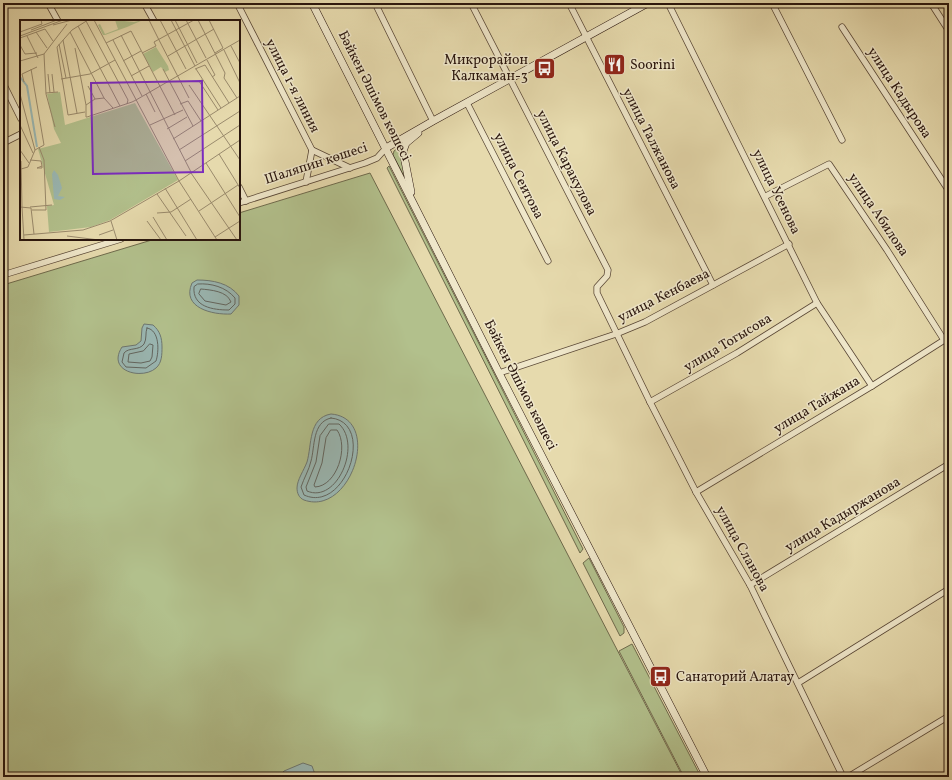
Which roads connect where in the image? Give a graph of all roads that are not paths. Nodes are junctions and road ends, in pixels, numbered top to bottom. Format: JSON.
{"nodes":[{"id":1,"x":48,"y":3,"type":"edge"},
{"id":2,"x":144,"y":3,"type":"edge"},
{"id":3,"x":237,"y":3,"type":"edge"},
{"id":4,"x":312,"y":3,"type":"edge"},
{"id":5,"x":375,"y":3,"type":"edge"},
{"id":6,"x":471,"y":3,"type":"edge"},
{"id":7,"x":570,"y":3,"type":"edge"},
{"id":8,"x":648,"y":3,"type":"edge"},
{"id":9,"x":668,"y":3,"type":"edge"},
{"id":10,"x":772,"y":3,"type":"edge"},
{"id":11,"x":931,"y":3,"type":"edge"},
{"id":12,"x":57,"y":20,"type":"edge"},
{"id":13,"x":153,"y":20,"type":"edge"},
{"id":14,"x":842,"y":27,"type":"dead end"},
{"id":15,"x":949,"y":31,"type":"edge"},
{"id":16,"x":586,"y":38,"type":"junction"},
{"id":17,"x":510,"y":80,"type":"junction"},
{"id":18,"x":3,"y":83,"type":"edge"},
{"id":19,"x":467,"y":103,"type":"junction"},
{"id":20,"x":20,"y":117,"type":"edge"},
{"id":21,"x":433,"y":121,"type":"junction"},
{"id":22,"x":20,"y":134,"type":"edge"},
{"id":23,"x":842,"y":140,"type":"dead end"},
{"id":24,"x":3,"y":143,"type":"edge"},
{"id":25,"x":386,"y":148,"type":"junction"},
{"id":26,"x":312,"y":150,"type":"junction"},
{"id":27,"x":350,"y":168,"type":"junction"},
{"id":28,"x":306,"y":182,"type":"junction"},
{"id":29,"x":240,"y":189,"type":"edge"},
{"id":30,"x":949,"y":191,"type":"edge"},
{"id":31,"x":766,"y":196,"type":"junction"},
{"id":32,"x":246,"y":201,"type":"junction"},
{"id":33,"x":240,"y":203,"type":"edge"},
{"id":34,"x":413,"y":204,"type":"junction"},
{"id":35,"x":118,"y":240,"type":"edge"},
{"id":36,"x":789,"y":244,"type":"junction"},
{"id":37,"x":548,"y":261,"type":"dead end"},
{"id":38,"x":3,"y":275,"type":"edge"},
{"id":39,"x":713,"y":286,"type":"junction"},
{"id":40,"x":817,"y":303,"type":"junction"},
{"id":41,"x":616,"y":334,"type":"junction"},
{"id":42,"x":947,"y":339,"type":"edge"},
{"id":43,"x":499,"y":373,"type":"junction"},
{"id":44,"x":872,"y":386,"type":"junction"},
{"id":45,"x":650,"y":402,"type":"junction"},
{"id":46,"x":949,"y":464,"type":"edge"},
{"id":47,"x":696,"y":492,"type":"junction"},
{"id":48,"x":750,"y":585,"type":"junction"},
{"id":49,"x":949,"y":589,"type":"edge"},
{"id":50,"x":798,"y":683,"type":"junction"},
{"id":51,"x":949,"y":716,"type":"edge"},
{"id":52,"x":707,"y":777,"type":"edge"},
{"id":53,"x":843,"y":777,"type":"edge"},
{"id":54,"x":848,"y":777,"type":"edge"}],
"edges":[{"from":1,"to":12,"type":"street"},
{"from":2,"to":13,"type":"street"},
{"from":3,"to":26,"type":"street","name":"улица 1-я линия"},
{"from":4,"to":25,"type":"main road","name":"Бәйкен Әшімов көшесі"},
{"from":5,"to":21,"type":"street"},
{"from":6,"to":17,"type":"street","name":"улица Каракулова"},
{"from":7,"to":16,"type":"street","name":"улица Талжанова"},
{"from":8,"to":16,"type":"main road","name":"Шаляпин көшесі"},
{"from":9,"to":31,"type":"street","name":"улица Усенова"},
{"from":10,"to":23,"type":"street"},
{"from":11,"to":15,"type":"street"},
{"from":14,"to":30,"type":"street","name":"улица Кадырова"},
{"from":16,"to":17,"type":"main road","name":"Шаляпин көшесі"},
{"from":16,"to":39,"type":"street","name":"улица Талжанова"},
{"from":17,"to":19,"type":"main road","name":"Шаляпин көшесі"},
{"from":17,"to":41,"type":"street","name":"улица Каракулова"},
{"from":18,"to":20,"type":"street"},
{"from":19,"to":21,"type":"main road","name":"Шаляпин көшесі"},
{"from":19,"to":37,"type":"street","name":"улица Сеитова"},
{"from":21,"to":25,"type":"main road","name":"Шаляпин көшесі"},
{"from":21,"to":34,"type":"main road"},
{"from":22,"to":24,"type":"street"},
{"from":25,"to":27,"type":"street","name":"Шаляпин көшесі"},
{"from":25,"to":34,"type":"main road","name":"Бәйкен Әшімов көшесі"},
{"from":26,"to":27,"type":"street"},
{"from":26,"to":28,"type":"street","name":"улица 1-я линия"},
{"from":27,"to":28,"type":"street","name":"Шаляпин көшесі"},
{"from":28,"to":32,"type":"street","name":"Шаляпин көшесі"},
{"from":29,"to":32,"type":"street"},
{"from":31,"to":36,"type":"street","name":"улица Усенова"},
{"from":31,"to":42,"type":"street","name":"улица Абилова"},
{"from":32,"to":33,"type":"street","name":"Шаляпин көшесі"},
{"from":34,"to":43,"type":"main road","name":"Бәйкен Әшімов көшесі"},
{"from":35,"to":38,"type":"street"},
{"from":36,"to":39,"type":"street","name":"улица Кенбаева"},
{"from":36,"to":40,"type":"street","name":"улица Усенова"},
{"from":39,"to":41,"type":"street","name":"улица Кенбаева"},
{"from":40,"to":44,"type":"street","name":"улица Усенова"},
{"from":40,"to":45,"type":"street","name":"улица Тогысова"},
{"from":41,"to":43,"type":"street","name":"улица Кенбаева"},
{"from":41,"to":45,"type":"street","name":"улица Сланова"},
{"from":42,"to":44,"type":"street","name":"улица Тайжана"},
{"from":43,"to":52,"type":"main road","name":"Бәйкен Әшімов көшесі"},
{"from":44,"to":47,"type":"street","name":"улица Тайжана"},
{"from":45,"to":47,"type":"street","name":"улица Сланова"},
{"from":46,"to":48,"type":"street","name":"улица Кадыржанова"},
{"from":47,"to":48,"type":"street","name":"улица Сланова"},
{"from":48,"to":50,"type":"street","name":"улица Сланова"},
{"from":49,"to":50,"type":"street"},
{"from":50,"to":53,"type":"street","name":"улица Сланова"},
{"from":51,"to":54,"type":"street"}]}
